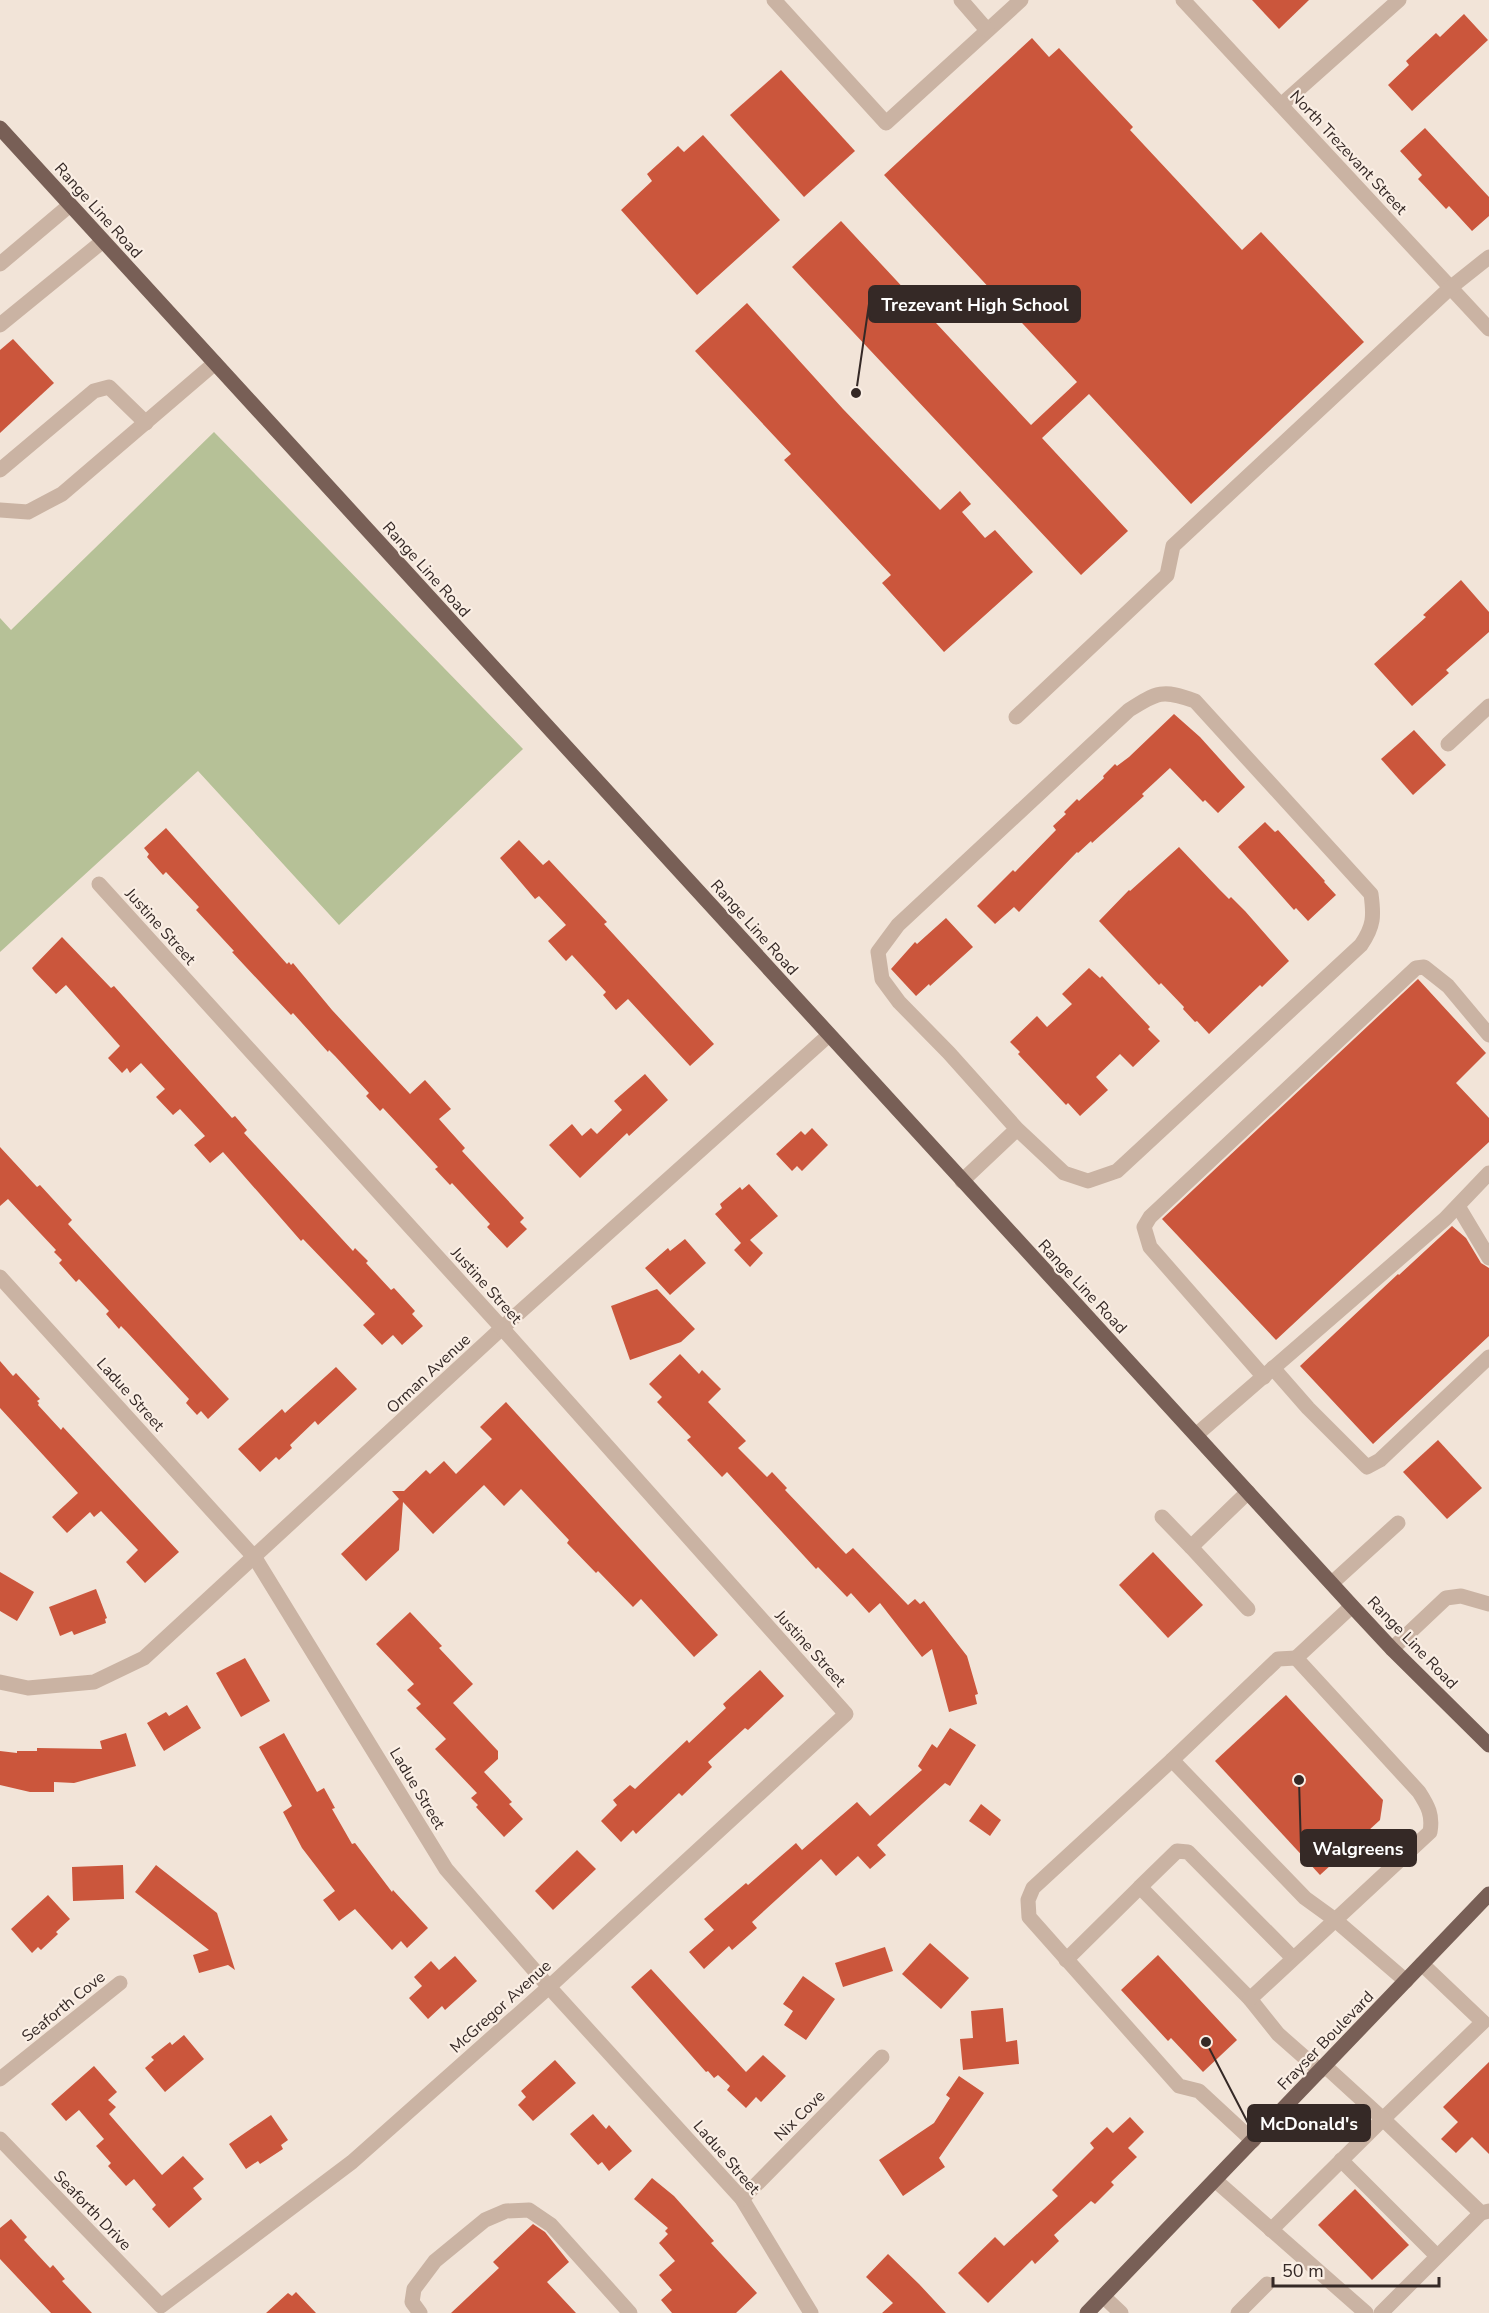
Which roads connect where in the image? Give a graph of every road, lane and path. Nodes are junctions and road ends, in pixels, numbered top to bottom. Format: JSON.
{"nodes":[{"id":1,"x":774,"y":0,"type":"edge"},
{"id":2,"x":961,"y":0,"type":"edge"},
{"id":3,"x":1021,"y":0,"type":"edge"},
{"id":4,"x":1183,"y":0,"type":"edge"},
{"id":5,"x":1399,"y":0,"type":"edge"},
{"id":6,"x":987,"y":30,"type":"junction"},
{"id":7,"x":1281,"y":105,"type":"junction"},
{"id":8,"x":0,"y":128,"type":"edge"},
{"id":9,"x":70,"y":205,"type":"junction"},
{"id":10,"x":103,"y":241,"type":"junction"},
{"id":11,"x":1489,"y":257,"type":"edge"},
{"id":12,"x":0,"y":264,"type":"edge"},
{"id":13,"x":1450,"y":288,"type":"junction"},
{"id":14,"x":0,"y":325,"type":"edge"},
{"id":15,"x":1489,"y":329,"type":"edge"},
{"id":16,"x":215,"y":363,"type":"junction"},
{"id":17,"x":146,"y":423,"type":"junction"},
{"id":18,"x":0,"y":470,"type":"edge"},
{"id":19,"x":0,"y":510,"type":"edge"},
{"id":20,"x":1489,"y":706,"type":"edge"},
{"id":21,"x":1016,"y":717,"type":"dead end"},
{"id":22,"x":1448,"y":744,"type":"dead end"},
{"id":23,"x":99,"y":884,"type":"dead end"},
{"id":24,"x":829,"y":1035,"type":"junction"},
{"id":25,"x":1489,"y":1035,"type":"edge"},
{"id":26,"x":1017,"y":1129,"type":"junction"},
{"id":27,"x":1489,"y":1173,"type":"edge"},
{"id":28,"x":962,"y":1180,"type":"junction"},
{"id":29,"x":1458,"y":1206,"type":"junction"},
{"id":30,"x":1489,"y":1258,"type":"edge"},
{"id":31,"x":0,"y":1277,"type":"edge"},
{"id":32,"x":502,"y":1328,"type":"junction"},
{"id":33,"x":1489,"y":1357,"type":"edge"},
{"id":34,"x":1268,"y":1372,"type":"junction"},
{"id":35,"x":1196,"y":1435,"type":"junction"},
{"id":36,"x":1248,"y":1492,"type":"junction"},
{"id":37,"x":1162,"y":1517,"type":"dead end"},
{"id":38,"x":1398,"y":1523,"type":"dead end"},
{"id":39,"x":1191,"y":1547,"type":"junction"},
{"id":40,"x":255,"y":1558,"type":"junction"},
{"id":41,"x":1332,"y":1583,"type":"junction"},
{"id":42,"x":1489,"y":1604,"type":"edge"},
{"id":43,"x":1352,"y":1606,"type":"junction"},
{"id":44,"x":1248,"y":1610,"type":"dead end"},
{"id":45,"x":1392,"y":1649,"type":"junction"},
{"id":46,"x":1296,"y":1658,"type":"junction"},
{"id":47,"x":0,"y":1682,"type":"edge"},
{"id":48,"x":846,"y":1714,"type":"joint"},
{"id":49,"x":1489,"y":1745,"type":"edge"},
{"id":50,"x":1172,"y":1760,"type":"junction"},
{"id":51,"x":1140,"y":1887,"type":"junction"},
{"id":52,"x":1489,"y":1894,"type":"edge"},
{"id":53,"x":1334,"y":1919,"type":"junction"},
{"id":54,"x":1293,"y":1958,"type":"junction"},
{"id":55,"x":1066,"y":1960,"type":"junction"},
{"id":56,"x":1422,"y":1964,"type":"junction"},
{"id":57,"x":1406,"y":1981,"type":"junction"},
{"id":58,"x":120,"y":1983,"type":"dead end"},
{"id":59,"x":549,"y":1987,"type":"junction"},
{"id":60,"x":1250,"y":1999,"type":"junction"},
{"id":61,"x":1486,"y":2018,"type":"edge"},
{"id":62,"x":882,"y":2057,"type":"dead end"},
{"id":63,"x":1323,"y":2069,"type":"junction"},
{"id":64,"x":0,"y":2079,"type":"edge"},
{"id":65,"x":1383,"y":2119,"type":"junction"},
{"id":66,"x":0,"y":2139,"type":"edge"},
{"id":67,"x":1253,"y":2141,"type":"junction"},
{"id":68,"x":1341,"y":2160,"type":"junction"},
{"id":69,"x":1215,"y":2180,"type":"junction"},
{"id":70,"x":742,"y":2199,"type":"junction"},
{"id":71,"x":1485,"y":2212,"type":"edge"},
{"id":72,"x":1271,"y":2230,"type":"junction"},
{"id":73,"x":1437,"y":2256,"type":"junction"},
{"id":74,"x":1267,"y":2284,"type":"dead end"},
{"id":75,"x":1103,"y":2296,"type":"junction"},
{"id":76,"x":161,"y":2306,"type":"joint"},
{"id":77,"x":420,"y":2313,"type":"edge"},
{"id":78,"x":630,"y":2313,"type":"edge"},
{"id":79,"x":811,"y":2313,"type":"edge"},
{"id":80,"x":1087,"y":2313,"type":"edge"},
{"id":81,"x":1121,"y":2313,"type":"edge"},
{"id":82,"x":1238,"y":2313,"type":"edge"},
{"id":83,"x":1366,"y":2313,"type":"edge"},
{"id":84,"x":1381,"y":2313,"type":"edge"}],
"edges":[{"from":1,"to":6,"type":"street"},
{"from":2,"to":6,"type":"street"},
{"from":3,"to":6,"type":"street"},
{"from":4,"to":7,"type":"street","name":"North Trezevant Street"},
{"from":5,"to":7,"type":"street"},
{"from":7,"to":13,"type":"street","name":"North Trezevant Street"},
{"from":8,"to":9,"type":"main road","name":"Range Line Road"},
{"from":9,"to":10,"type":"main road","name":"Range Line Road"},
{"from":9,"to":12,"type":"street"},
{"from":10,"to":14,"type":"street"},
{"from":10,"to":16,"type":"main road","name":"Range Line Road"},
{"from":11,"to":13,"type":"street"},
{"from":13,"to":15,"type":"street","name":"North Trezevant Street"},
{"from":13,"to":21,"type":"street"},
{"from":16,"to":17,"type":"street"},
{"from":16,"to":24,"type":"main road","name":"Range Line Road"},
{"from":17,"to":18,"type":"street"},
{"from":17,"to":19,"type":"street"},
{"from":20,"to":22,"type":"street"},
{"from":23,"to":32,"type":"street","name":"Justine Street"},
{"from":24,"to":28,"type":"main road","name":"Range Line Road"},
{"from":24,"to":32,"type":"street","name":"Orman Avenue"},
{"from":25,"to":34,"type":"street"},
{"from":26,"to":26,"type":"street"},
{"from":26,"to":28,"type":"street"},
{"from":27,"to":29,"type":"street"},
{"from":28,"to":35,"type":"main road","name":"Range Line Road"},
{"from":29,"to":30,"type":"street"},
{"from":29,"to":34,"type":"street"},
{"from":31,"to":40,"type":"street","name":"Ladue Street"},
{"from":32,"to":40,"type":"street","name":"Orman Avenue"},
{"from":32,"to":48,"type":"street","name":"Justine Street"},
{"from":33,"to":34,"type":"street"},
{"from":34,"to":35,"type":"street"},
{"from":35,"to":36,"type":"main road","name":"Range Line Road"},
{"from":36,"to":39,"type":"street"},
{"from":36,"to":41,"type":"main road","name":"Range Line Road"},
{"from":37,"to":39,"type":"street"},
{"from":38,"to":41,"type":"street"},
{"from":39,"to":44,"type":"street"},
{"from":40,"to":47,"type":"street","name":"Orman Avenue"},
{"from":40,"to":59,"type":"street","name":"Ladue Street"},
{"from":41,"to":43,"type":"main road","name":"Range Line Road"},
{"from":42,"to":45,"type":"street"},
{"from":43,"to":45,"type":"main road","name":"Range Line Road"},
{"from":43,"to":46,"type":"street"},
{"from":45,"to":49,"type":"main road","name":"Range Line Road"},
{"from":46,"to":50,"type":"street"},
{"from":46,"to":53,"type":"street"},
{"from":48,"to":59,"type":"street","name":"McGregor Avenue"},
{"from":50,"to":53,"type":"street"},
{"from":50,"to":55,"type":"street"},
{"from":51,"to":54,"type":"street"},
{"from":51,"to":55,"type":"street"},
{"from":51,"to":60,"type":"street"},
{"from":52,"to":56,"type":"main road","name":"Frayser Boulevard"},
{"from":53,"to":54,"type":"street"},
{"from":53,"to":57,"type":"street"},
{"from":54,"to":60,"type":"street"},
{"from":55,"to":67,"type":"street"},
{"from":56,"to":57,"type":"main road","name":"Frayser Boulevard"},
{"from":56,"to":61,"type":"street"},
{"from":57,"to":63,"type":"main road","name":"Frayser Boulevard"},
{"from":58,"to":64,"type":"street","name":"Seaforth Cove"},
{"from":59,"to":70,"type":"street","name":"Ladue Street"},
{"from":59,"to":76,"type":"street","name":"McGregor Avenue"},
{"from":60,"to":63,"type":"street"},
{"from":61,"to":65,"type":"street"},
{"from":62,"to":70,"type":"street","name":"Nix Cove"},
{"from":63,"to":65,"type":"street"},
{"from":63,"to":67,"type":"main road","name":"Frayser Boulevard"},
{"from":65,"to":68,"type":"street"},
{"from":65,"to":71,"type":"street"},
{"from":66,"to":76,"type":"street","name":"Seaforth Drive"},
{"from":67,"to":69,"type":"main road","name":"Frayser Boulevard"},
{"from":68,"to":72,"type":"street"},
{"from":68,"to":73,"type":"street"},
{"from":69,"to":72,"type":"street"},
{"from":69,"to":75,"type":"main road","name":"Frayser Boulevard"},
{"from":70,"to":79,"type":"street","name":"Ladue Street"},
{"from":71,"to":73,"type":"street"},
{"from":72,"to":83,"type":"street"},
{"from":73,"to":84,"type":"street"},
{"from":74,"to":82,"type":"street"},
{"from":75,"to":80,"type":"main road","name":"Frayser Boulevard"},
{"from":75,"to":81,"type":"street"},
{"from":77,"to":78,"type":"street"}]}
